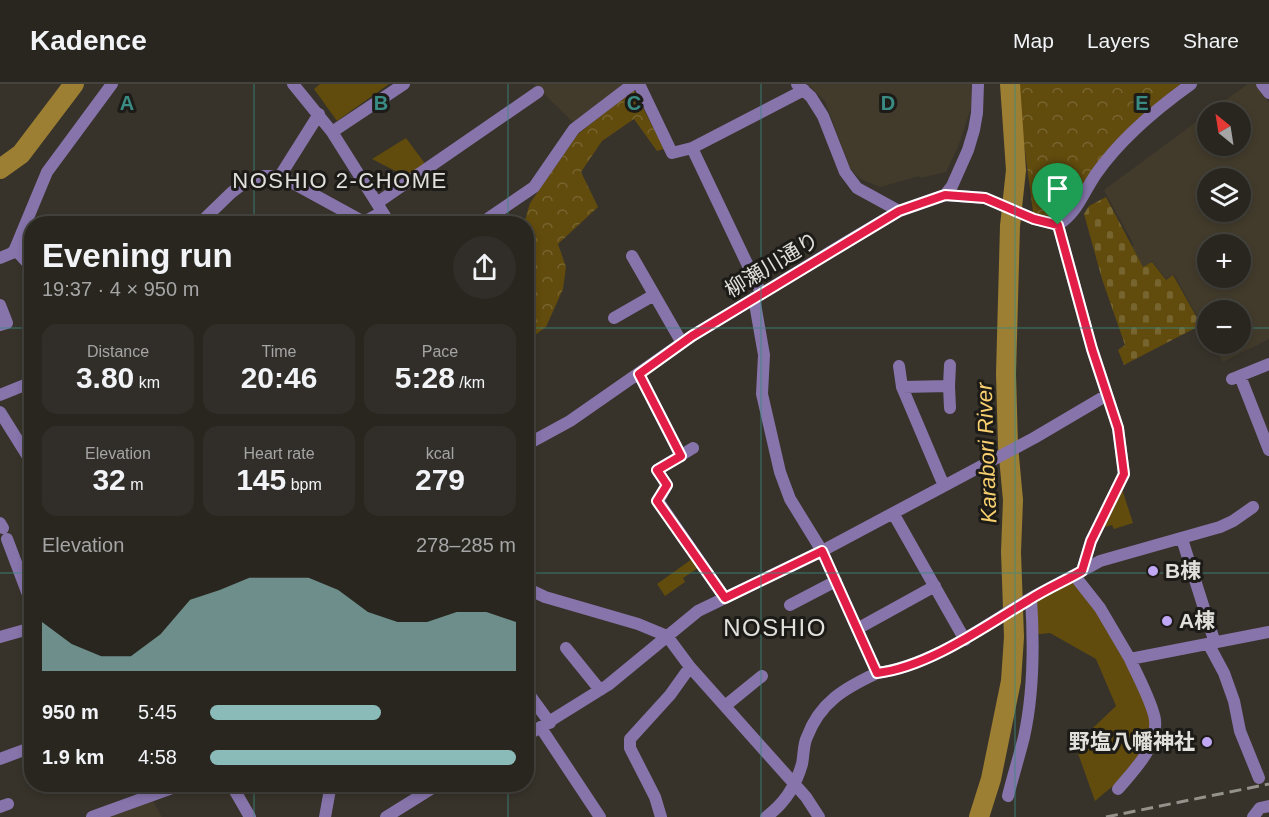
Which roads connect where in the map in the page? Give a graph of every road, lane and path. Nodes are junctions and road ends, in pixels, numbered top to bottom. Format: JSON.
{"nodes":[{"id":1,"x":112,"y":84,"type":"edge"},
{"id":2,"x":293,"y":84,"type":"edge"},
{"id":3,"x":404,"y":84,"type":"edge"},
{"id":4,"x":633,"y":84,"type":"edge"},
{"id":5,"x":639,"y":84,"type":"edge"},
{"id":6,"x":978,"y":84,"type":"edge"},
{"id":7,"x":1191,"y":84,"type":"edge"},
{"id":8,"x":1262,"y":84,"type":"edge"},
{"id":9,"x":800,"y":87,"type":"edge"},
{"id":10,"x":538,"y":92,"type":"dead end"},
{"id":11,"x":1269,"y":93,"type":"edge"},
{"id":12,"x":319,"y":114,"type":"junction"},
{"id":13,"x":332,"y":132,"type":"junction"},
{"id":14,"x":692,"y":148,"type":"junction"},
{"id":15,"x":280,"y":176,"type":"junction"},
{"id":16,"x":945,"y":195,"type":"junction"},
{"id":17,"x":380,"y":207,"type":"junction"},
{"id":18,"x":899,"y":211,"type":"junction"},
{"id":19,"x":29,"y":216,"type":"edge"},
{"id":20,"x":208,"y":216,"type":"edge"},
{"id":21,"x":353,"y":216,"type":"edge"},
{"id":22,"x":370,"y":216,"type":"edge"},
{"id":23,"x":385,"y":216,"type":"edge"},
{"id":24,"x":492,"y":216,"type":"edge"},
{"id":25,"x":1058,"y":225,"type":"junction"},
{"id":26,"x":24,"y":227,"type":"edge"},
{"id":27,"x":15,"y":249,"type":"junction"},
{"id":28,"x":632,"y":256,"type":"dead end"},
{"id":29,"x":0,"y":258,"type":"edge"},
{"id":30,"x":24,"y":259,"type":"edge"},
{"id":31,"x":654,"y":295,"type":"junction"},
{"id":32,"x":758,"y":296,"type":"junction"},
{"id":33,"x":0,"y":305,"type":"edge"},
{"id":34,"x":614,"y":318,"type":"dead end"},
{"id":35,"x":0,"y":325,"type":"edge"},
{"id":36,"x":682,"y":343,"type":"junction"},
{"id":37,"x":1269,"y":364,"type":"edge"},
{"id":38,"x":950,"y":365,"type":"dead end"},
{"id":39,"x":899,"y":366,"type":"dead end"},
{"id":40,"x":639,"y":374,"type":"junction"},
{"id":41,"x":24,"y":385,"type":"edge"},
{"id":42,"x":949,"y":386,"type":"junction"},
{"id":43,"x":902,"y":387,"type":"junction"},
{"id":44,"x":0,"y":395,"type":"edge"},
{"id":45,"x":1107,"y":395,"type":"junction"},
{"id":46,"x":950,"y":408,"type":"dead end"},
{"id":47,"x":0,"y":412,"type":"edge"},
{"id":48,"x":534,"y":437,"type":"edge"},
{"id":49,"x":693,"y":448,"type":"dead end"},
{"id":50,"x":24,"y":450,"type":"edge"},
{"id":51,"x":1269,"y":450,"type":"edge"},
{"id":52,"x":681,"y":456,"type":"junction"},
{"id":53,"x":944,"y":486,"type":"junction"},
{"id":54,"x":1253,"y":507,"type":"dead end"},
{"id":55,"x":893,"y":513,"type":"junction"},
{"id":56,"x":3,"y":530,"type":"edge"},
{"id":57,"x":1182,"y":538,"type":"junction"},
{"id":58,"x":822,"y":551,"type":"junction"},
{"id":59,"x":1078,"y":573,"type":"junction"},
{"id":60,"x":836,"y":581,"type":"junction"},
{"id":61,"x":24,"y":584,"type":"edge"},
{"id":62,"x":935,"y":586,"type":"junction"},
{"id":63,"x":534,"y":592,"type":"edge"},
{"id":64,"x":725,"y":598,"type":"junction"},
{"id":65,"x":1030,"y":599,"type":"junction"},
{"id":66,"x":790,"y":605,"type":"dead end"},
{"id":67,"x":857,"y":629,"type":"junction"},
{"id":68,"x":24,"y":630,"type":"edge"},
{"id":69,"x":1269,"y":632,"type":"edge"},
{"id":70,"x":667,"y":636,"type":"junction"},
{"id":71,"x":0,"y":637,"type":"edge"},
{"id":72,"x":965,"y":640,"type":"junction"},
{"id":73,"x":1212,"y":644,"type":"junction"},
{"id":74,"x":566,"y":648,"type":"dead end"},
{"id":75,"x":1130,"y":659,"type":"junction"},
{"id":76,"x":690,"y":667,"type":"junction"},
{"id":77,"x":877,"y":673,"type":"junction"},
{"id":78,"x":762,"y":676,"type":"dead end"},
{"id":79,"x":600,"y":690,"type":"junction"},
{"id":80,"x":534,"y":704,"type":"edge"},
{"id":81,"x":725,"y":706,"type":"junction"},
{"id":82,"x":546,"y":725,"type":"junction"},
{"id":83,"x":534,"y":732,"type":"edge"},
{"id":84,"x":24,"y":750,"type":"edge"},
{"id":85,"x":0,"y":759,"type":"edge"},
{"id":86,"x":1258,"y":778,"type":"dead end"},
{"id":87,"x":794,"y":784,"type":"junction"},
{"id":88,"x":1118,"y":789,"type":"dead end"},
{"id":89,"x":161,"y":792,"type":"edge"},
{"id":90,"x":236,"y":792,"type":"edge"},
{"id":91,"x":330,"y":792,"type":"edge"},
{"id":92,"x":426,"y":792,"type":"edge"},
{"id":93,"x":1008,"y":796,"type":"dead end"},
{"id":94,"x":1269,"y":806,"type":"edge"},
{"id":95,"x":769,"y":816,"type":"edge"},
{"id":96,"x":92,"y":817,"type":"edge"},
{"id":97,"x":250,"y":817,"type":"edge"},
{"id":98,"x":325,"y":817,"type":"edge"},
{"id":99,"x":386,"y":817,"type":"edge"},
{"id":100,"x":600,"y":817,"type":"edge"},
{"id":101,"x":661,"y":817,"type":"edge"},
{"id":102,"x":819,"y":817,"type":"edge"},
{"id":103,"x":1252,"y":817,"type":"edge"}],
"edges":[{"from":1,"to":19,"type":"street"},
{"from":2,"to":12,"type":"street"},
{"from":3,"to":13,"type":"street"},
{"from":4,"to":24,"type":"street"},
{"from":5,"to":14,"type":"street"},
{"from":6,"to":16,"type":"street"},
{"from":7,"to":25,"type":"street"},
{"from":8,"to":11,"type":"street"},
{"from":9,"to":14,"type":"street"},
{"from":9,"to":18,"type":"street"},
{"from":10,"to":17,"type":"street"},
{"from":12,"to":13,"type":"street"},
{"from":12,"to":15,"type":"street"},
{"from":13,"to":17,"type":"street"},
{"from":14,"to":32,"type":"street"},
{"from":15,"to":20,"type":"street"},
{"from":15,"to":21,"type":"street"},
{"from":16,"to":18,"type":"street","name":"柳瀬川通り"},
{"from":16,"to":25,"type":"street"},
{"from":17,"to":22,"type":"street"},
{"from":17,"to":23,"type":"street"},
{"from":18,"to":32,"type":"street","name":"柳瀬川通り"},
{"from":25,"to":45,"type":"street"},
{"from":26,"to":27,"type":"street"},
{"from":27,"to":29,"type":"street"},
{"from":27,"to":30,"type":"street"},
{"from":28,"to":31,"type":"street"},
{"from":31,"to":34,"type":"street"},
{"from":31,"to":36,"type":"street"},
{"from":32,"to":36,"type":"street","name":"柳瀬川通り"},
{"from":32,"to":58,"type":"street"},
{"from":33,"to":35,"type":"street"},
{"from":36,"to":40,"type":"street","name":"柳瀬川通り"},
{"from":37,"to":51,"type":"street"},
{"from":38,"to":42,"type":"street"},
{"from":39,"to":43,"type":"street"},
{"from":40,"to":48,"type":"street","name":"柳瀬川通り"},
{"from":40,"to":52,"type":"street"},
{"from":41,"to":44,"type":"street"},
{"from":42,"to":43,"type":"street"},
{"from":42,"to":46,"type":"street"},
{"from":43,"to":53,"type":"street"},
{"from":45,"to":53,"type":"street"},
{"from":45,"to":59,"type":"street"},
{"from":47,"to":50,"type":"street"},
{"from":49,"to":52,"type":"street"},
{"from":52,"to":64,"type":"street"},
{"from":53,"to":55,"type":"street"},
{"from":54,"to":57,"type":"street"},
{"from":55,"to":58,"type":"street"},
{"from":55,"to":62,"type":"street"},
{"from":56,"to":61,"type":"street"},
{"from":57,"to":59,"type":"street"},
{"from":57,"to":73,"type":"street"},
{"from":58,"to":60,"type":"street"},
{"from":58,"to":64,"type":"street"},
{"from":59,"to":65,"type":"street"},
{"from":59,"to":75,"type":"street"},
{"from":60,"to":66,"type":"street"},
{"from":60,"to":67,"type":"street"},
{"from":62,"to":67,"type":"street"},
{"from":62,"to":72,"type":"street"},
{"from":63,"to":70,"type":"street"},
{"from":64,"to":70,"type":"street"},
{"from":65,"to":72,"type":"street"},
{"from":65,"to":93,"type":"street"},
{"from":67,"to":77,"type":"street"},
{"from":68,"to":71,"type":"street"},
{"from":69,"to":73,"type":"street"},
{"from":70,"to":76,"type":"street"},
{"from":70,"to":79,"type":"street"},
{"from":72,"to":77,"type":"street"},
{"from":73,"to":75,"type":"street"},
{"from":73,"to":86,"type":"street"},
{"from":74,"to":79,"type":"street"},
{"from":75,"to":88,"type":"street"},
{"from":76,"to":81,"type":"street"},
{"from":76,"to":101,"type":"street"},
{"from":77,"to":87,"type":"street"},
{"from":78,"to":81,"type":"street"},
{"from":79,"to":82,"type":"street"},
{"from":80,"to":82,"type":"street"},
{"from":81,"to":87,"type":"street"},
{"from":82,"to":83,"type":"street"},
{"from":82,"to":100,"type":"street"},
{"from":84,"to":85,"type":"street"},
{"from":87,"to":95,"type":"street"},
{"from":87,"to":102,"type":"street"},
{"from":89,"to":96,"type":"street"},
{"from":90,"to":97,"type":"street"},
{"from":91,"to":98,"type":"street"},
{"from":92,"to":99,"type":"street"},
{"from":94,"to":103,"type":"street"}]}
